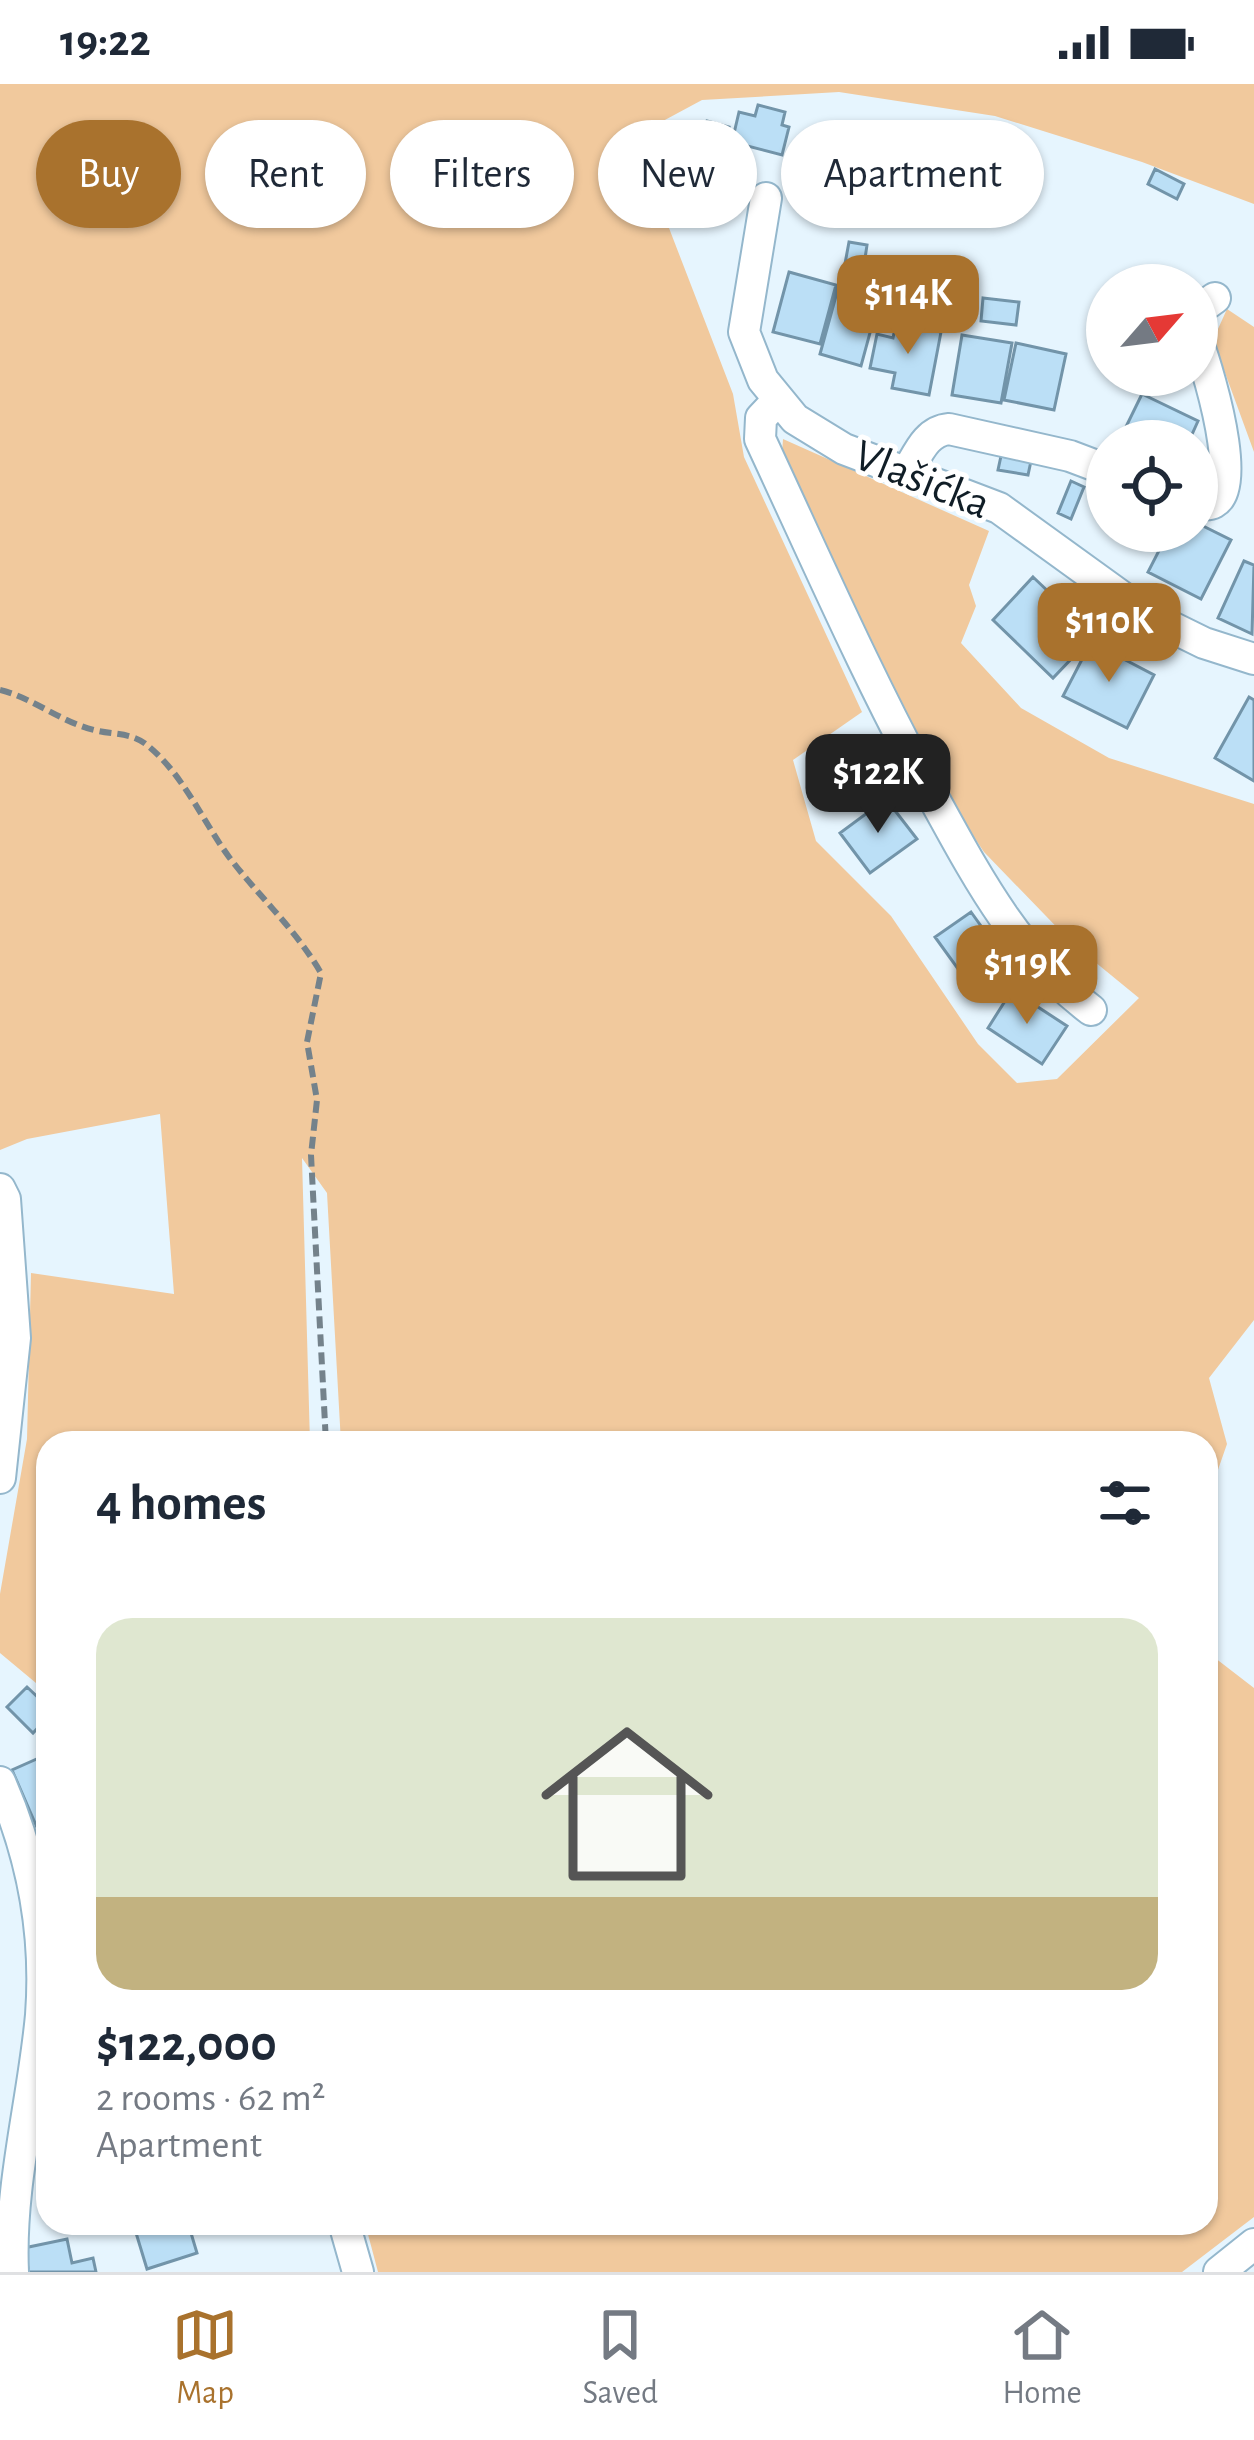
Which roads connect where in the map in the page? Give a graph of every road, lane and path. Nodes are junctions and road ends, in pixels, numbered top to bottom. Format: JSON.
{"nodes":[{"id":1,"x":766,"y":198,"type":"dead end"},
{"id":2,"x":1217,"y":396,"type":"edge"},
{"id":3,"x":778,"y":400,"type":"junction"},
{"id":4,"x":1086,"y":462,"type":"edge"},
{"id":5,"x":908,"y":472,"type":"junction"},
{"id":6,"x":1218,"y":504,"type":"edge"},
{"id":7,"x":1254,"y":659,"type":"edge"},
{"id":8,"x":0,"y":690,"type":"edge"},
{"id":9,"x":1091,"y":1010,"type":"dead end"},
{"id":10,"x":0,"y":1190,"type":"edge"},
{"id":11,"x":325,"y":1431,"type":"edge"},
{"id":12,"x":0,"y":1478,"type":"edge"},
{"id":13,"x":0,"y":1782,"type":"edge"},
{"id":14,"x":36,"y":1912,"type":"edge"},
{"id":15,"x":36,"y":2047,"type":"edge"},
{"id":16,"x":347,"y":2235,"type":"edge"},
{"id":17,"x":1254,"y":2244,"type":"edge"},
{"id":18,"x":13,"y":2272,"type":"edge"},
{"id":19,"x":358,"y":2272,"type":"edge"},
{"id":20,"x":1219,"y":2272,"type":"edge"}],
"edges":[{"from":1,"to":3,"type":"street","name":"Vlašićka"},
{"from":2,"to":6,"type":"street"},
{"from":3,"to":5,"type":"street","name":"Vlašićka"},
{"from":3,"to":9,"type":"street"},
{"from":4,"to":5,"type":"street"},
{"from":5,"to":7,"type":"street","name":"Vlašićka"},
{"from":8,"to":11,"type":"path"},
{"from":10,"to":12,"type":"street"},
{"from":13,"to":14,"type":"street"},
{"from":15,"to":18,"type":"street"},
{"from":16,"to":19,"type":"street"},
{"from":17,"to":20,"type":"street"}]}
